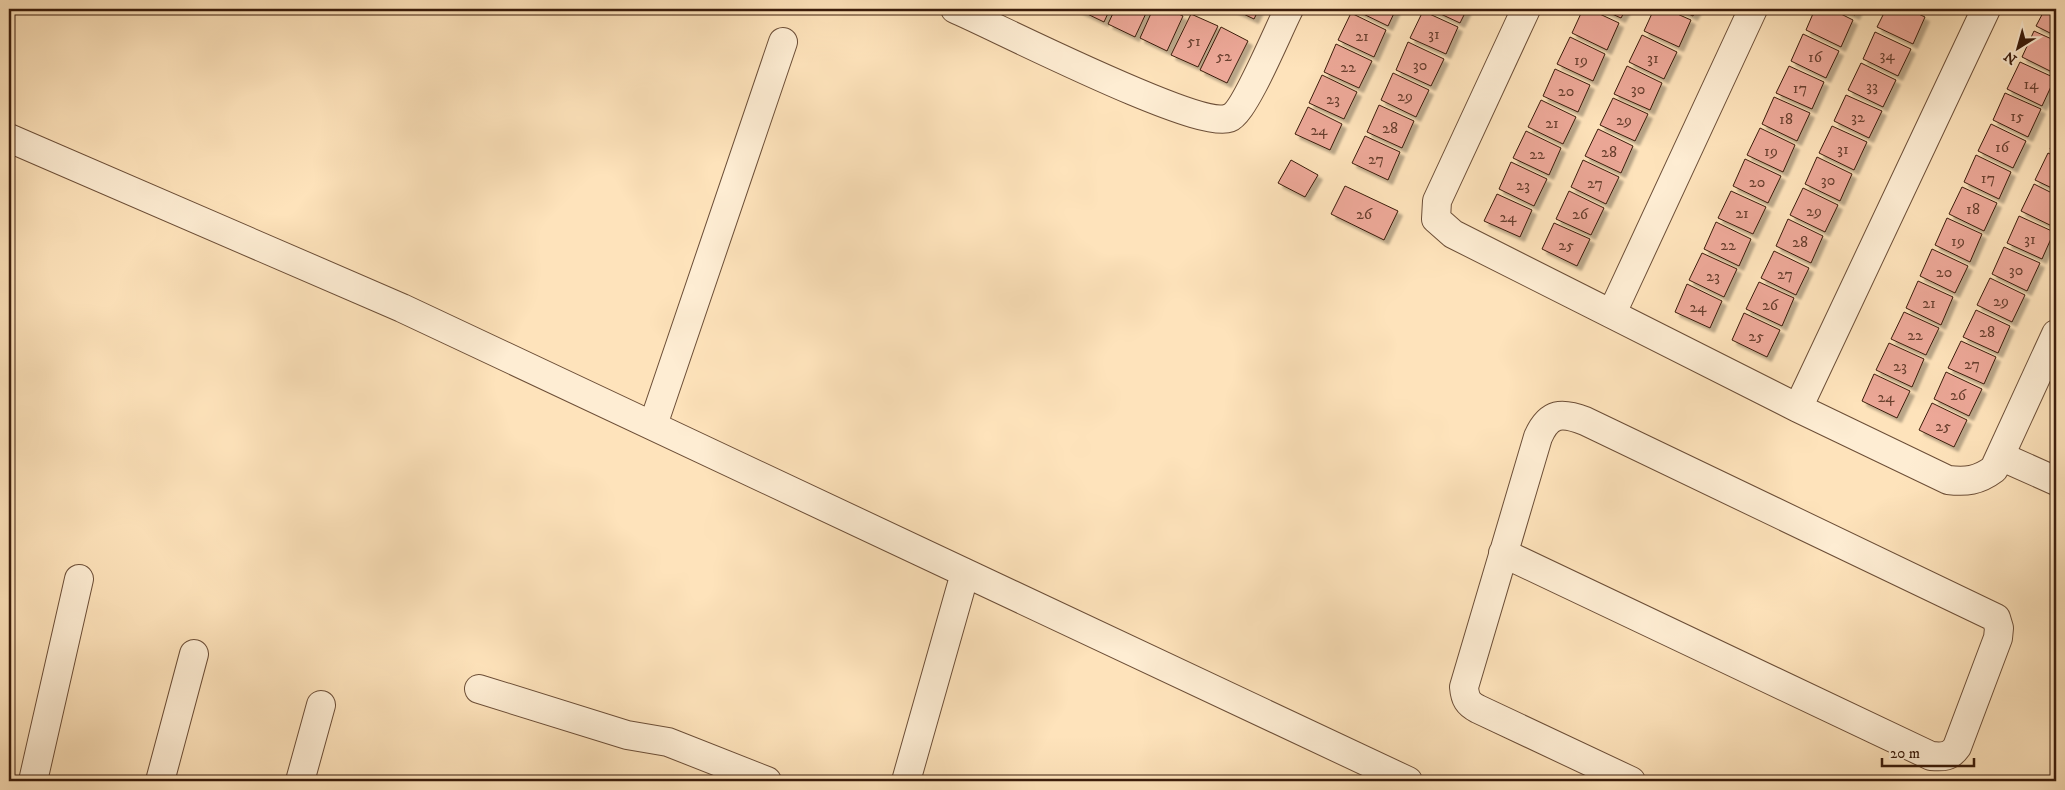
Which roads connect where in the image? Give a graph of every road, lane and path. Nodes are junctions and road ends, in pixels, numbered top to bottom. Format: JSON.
{"nodes":[{"id":1,"x":955,"y":9,"type":"edge"},
{"id":2,"x":1289,"y":9,"type":"edge"},
{"id":3,"x":1526,"y":9,"type":"edge"},
{"id":4,"x":1753,"y":9,"type":"edge"},
{"id":5,"x":1986,"y":9,"type":"edge"},
{"id":6,"x":782,"y":42,"type":"dead end"},
{"id":7,"x":9,"y":138,"type":"edge"},
{"id":8,"x":1612,"y":313,"type":"junction"},
{"id":9,"x":2056,"y":334,"type":"edge"},
{"id":10,"x":1798,"y":408,"type":"junction"},
{"id":11,"x":654,"y":425,"type":"junction"},
{"id":12,"x":2000,"y":456,"type":"junction"},
{"id":13,"x":2056,"y":482,"type":"edge"},
{"id":14,"x":1503,"y":553,"type":"junction"},
{"id":15,"x":965,"y":573,"type":"junction"},
{"id":16,"x":79,"y":580,"type":"dead end"},
{"id":17,"x":194,"y":654,"type":"dead end"},
{"id":18,"x":478,"y":689,"type":"dead end"},
{"id":19,"x":321,"y":705,"type":"dead end"},
{"id":20,"x":33,"y":781,"type":"edge"},
{"id":21,"x":160,"y":781,"type":"edge"},
{"id":22,"x":300,"y":781,"type":"edge"},
{"id":23,"x":767,"y":781,"type":"edge"},
{"id":24,"x":906,"y":781,"type":"edge"},
{"id":25,"x":1408,"y":781,"type":"edge"},
{"id":26,"x":1631,"y":781,"type":"edge"}],
"edges":[{"from":1,"to":2,"type":"street"},
{"from":3,"to":8,"type":"street"},
{"from":4,"to":8,"type":"street"},
{"from":5,"to":10,"type":"street"},
{"from":6,"to":11,"type":"street"},
{"from":7,"to":11,"type":"street"},
{"from":8,"to":10,"type":"street"},
{"from":9,"to":12,"type":"street"},
{"from":10,"to":12,"type":"street"},
{"from":11,"to":15,"type":"street"},
{"from":12,"to":13,"type":"street"},
{"from":14,"to":14,"type":"street"},
{"from":14,"to":26,"type":"street"},
{"from":15,"to":24,"type":"street"},
{"from":15,"to":25,"type":"street"},
{"from":16,"to":20,"type":"street"},
{"from":17,"to":21,"type":"street"},
{"from":18,"to":23,"type":"street"},
{"from":19,"to":22,"type":"street"}]}
